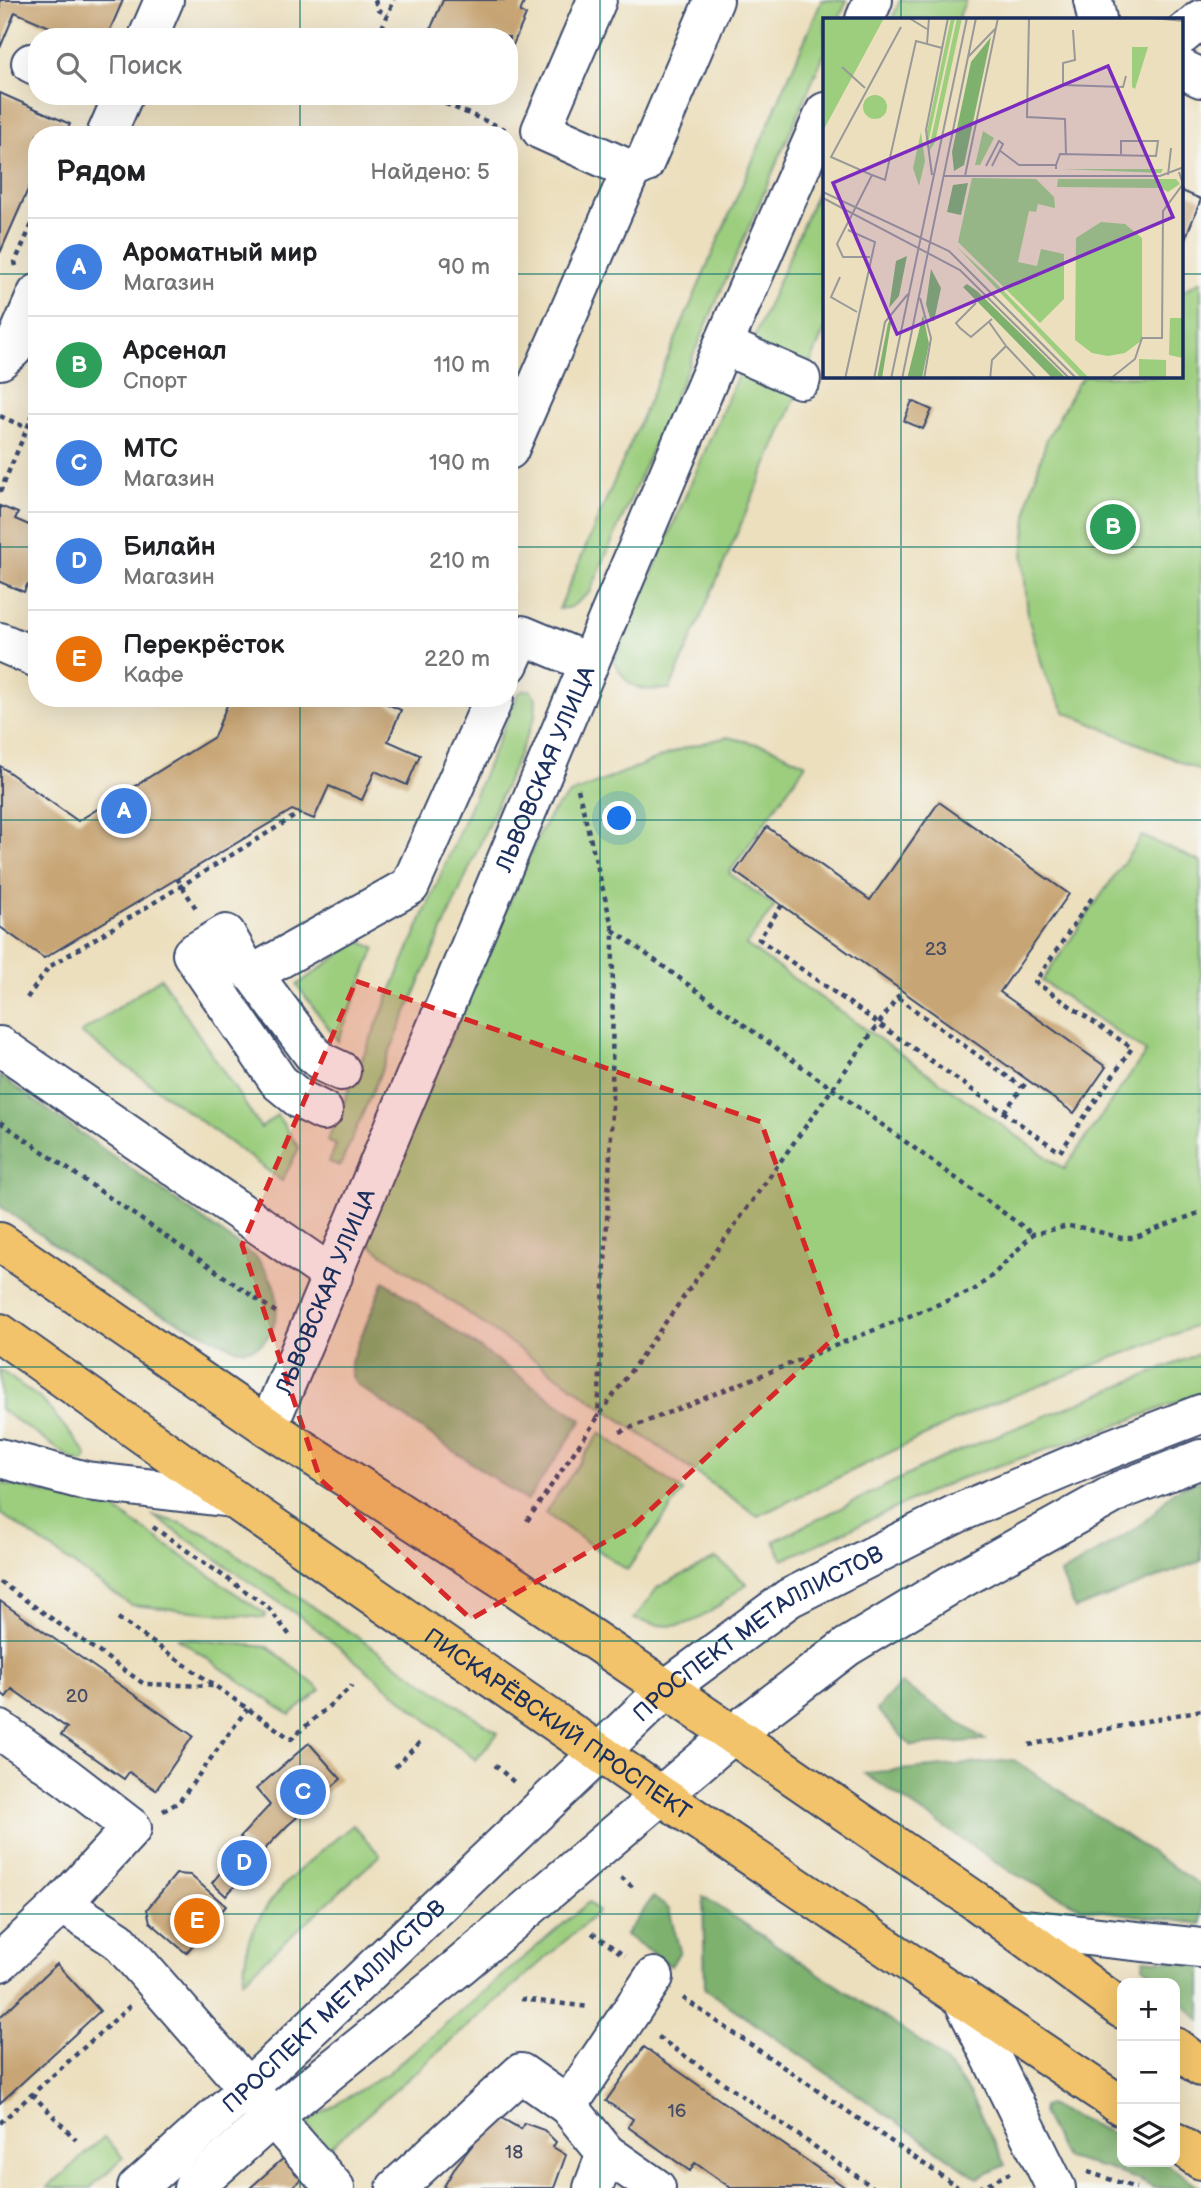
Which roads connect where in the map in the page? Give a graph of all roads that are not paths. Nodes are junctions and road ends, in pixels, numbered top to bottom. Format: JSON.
{"nodes":[{"id":1,"x":164,"y":0,"type":"edge"},
{"id":2,"x":597,"y":0,"type":"edge"},
{"id":3,"x":714,"y":0,"type":"edge"},
{"id":4,"x":873,"y":0,"type":"edge"},
{"id":5,"x":1093,"y":0,"type":"edge"},
{"id":6,"x":865,"y":18,"type":"edge"},
{"id":7,"x":1097,"y":18,"type":"edge"},
{"id":8,"x":1201,"y":19,"type":"edge"},
{"id":9,"x":152,"y":28,"type":"edge"},
{"id":10,"x":1184,"y":33,"type":"edge"},
{"id":11,"x":1184,"y":70,"type":"edge"},
{"id":12,"x":1201,"y":78,"type":"edge"},
{"id":13,"x":823,"y":117,"type":"edge"},
{"id":14,"x":631,"y":170,"type":"junction"},
{"id":15,"x":27,"y":284,"type":"edge"},
{"id":16,"x":723,"y":345,"type":"junction"},
{"id":17,"x":0,"y":360,"type":"edge"},
{"id":18,"x":801,"y":379,"type":"dead end"},
{"id":19,"x":518,"y":429,"type":"edge"},
{"id":20,"x":0,"y":642,"type":"edge"},
{"id":21,"x":518,"y":644,"type":"edge"},
{"id":22,"x":28,"y":654,"type":"edge"},
{"id":23,"x":589,"y":663,"type":"junction"},
{"id":24,"x":490,"y":707,"type":"edge"},
{"id":25,"x":253,"y":974,"type":"junction"},
{"id":26,"x":0,"y":1046,"type":"edge"},
{"id":27,"x":341,"y":1071,"type":"dead end"},
{"id":28,"x":323,"y":1111,"type":"dead end"},
{"id":29,"x":0,"y":1241,"type":"edge"},
{"id":30,"x":333,"y":1276,"type":"junction"},
{"id":31,"x":0,"y":1333,"type":"edge"},
{"id":32,"x":1201,"y":1414,"type":"edge"},
{"id":33,"x":268,"y":1427,"type":"junction"},
{"id":34,"x":0,"y":1458,"type":"edge"},
{"id":35,"x":1201,"y":1459,"type":"edge"},
{"id":36,"x":232,"y":1499,"type":"junction"},
{"id":37,"x":666,"y":1689,"type":"junction"},
{"id":38,"x":0,"y":1730,"type":"edge"},
{"id":39,"x":732,"y":1735,"type":"junction"},
{"id":40,"x":600,"y":1752,"type":"junction"},
{"id":41,"x":663,"y":1796,"type":"junction"},
{"id":42,"x":62,"y":1904,"type":"junction"},
{"id":43,"x":1014,"y":1928,"type":"junction"},
{"id":44,"x":1201,"y":1948,"type":"edge"},
{"id":45,"x":0,"y":1962,"type":"edge"},
{"id":46,"x":654,"y":1977,"type":"road end"},
{"id":47,"x":961,"y":1996,"type":"junction"},
{"id":48,"x":1117,"y":2004,"type":"edge"},
{"id":49,"x":1180,"y":2052,"type":"edge"},
{"id":50,"x":1201,"y":2067,"type":"edge"},
{"id":51,"x":247,"y":2089,"type":"junction"},
{"id":52,"x":1119,"y":2104,"type":"edge"},
{"id":53,"x":568,"y":2106,"type":"junction"},
{"id":54,"x":272,"y":2118,"type":"junction"},
{"id":55,"x":1180,"y":2145,"type":"edge"},
{"id":56,"x":606,"y":2153,"type":"junction"},
{"id":57,"x":1201,"y":2160,"type":"edge"},
{"id":58,"x":137,"y":2188,"type":"edge"},
{"id":59,"x":193,"y":2188,"type":"edge"},
{"id":60,"x":335,"y":2188,"type":"edge"},
{"id":61,"x":396,"y":2188,"type":"edge"},
{"id":62,"x":593,"y":2188,"type":"edge"},
{"id":63,"x":656,"y":2188,"type":"edge"},
{"id":64,"x":1056,"y":2188,"type":"edge"}],
"edges":[{"from":1,"to":9,"type":"street"},
{"from":2,"to":14,"type":"street"},
{"from":3,"to":14,"type":"street"},
{"from":4,"to":6,"type":"street"},
{"from":5,"to":7,"type":"street"},
{"from":8,"to":10,"type":"street"},
{"from":11,"to":12,"type":"street"},
{"from":13,"to":16,"type":"street","name":"ЛЬВОВСКАЯ УЛИЦА"},
{"from":14,"to":19,"type":"street"},
{"from":15,"to":17,"type":"street"},
{"from":16,"to":18,"type":"street"},
{"from":16,"to":23,"type":"street","name":"ЛЬВОВСКАЯ УЛИЦА"},
{"from":20,"to":22,"type":"street"},
{"from":21,"to":23,"type":"street"},
{"from":23,"to":30,"type":"street","name":"ЛЬВОВСКАЯ УЛИЦА"},
{"from":24,"to":25,"type":"street"},
{"from":25,"to":27,"type":"street"},
{"from":25,"to":28,"type":"street"},
{"from":26,"to":30,"type":"street"},
{"from":29,"to":33,"type":"main road"},
{"from":30,"to":33,"type":"street","name":"ЛЬВОВСКАЯ УЛИЦА"},
{"from":31,"to":36,"type":"main road","name":"ПИСКАРЁВСКИЙ ПРОСПЕКТ"},
{"from":32,"to":37,"type":"street","name":"ПРОСПЕКТ МЕТАЛЛИСТОВ"},
{"from":33,"to":37,"type":"main road"},
{"from":34,"to":36,"type":"street"},
{"from":35,"to":39,"type":"street","name":"ПРОСПЕКТ МЕТАЛЛИСТОВ"},
{"from":36,"to":40,"type":"main road","name":"ПИСКАРЁВСКИЙ ПРОСПЕКТ"},
{"from":37,"to":39,"type":"main road"},
{"from":37,"to":40,"type":"street","name":"ПРОСПЕКТ МЕТАЛЛИСТОВ"},
{"from":38,"to":42,"type":"street"},
{"from":39,"to":41,"type":"street","name":"ПРОСПЕКТ МЕТАЛЛИСТОВ"},
{"from":39,"to":43,"type":"main road"},
{"from":40,"to":41,"type":"main road","name":"ПИСКАРЁВСКИЙ ПРОСПЕКТ"},
{"from":40,"to":51,"type":"street","name":"ПРОСПЕКТ МЕТАЛЛИСТОВ"},
{"from":41,"to":47,"type":"main road","name":"ПИСКАРЁВСКИЙ ПРОСПЕКТ"},
{"from":41,"to":54,"type":"street","name":"ПРОСПЕКТ МЕТАЛЛИСТОВ"},
{"from":42,"to":45,"type":"street"},
{"from":42,"to":51,"type":"street"},
{"from":43,"to":44,"type":"street"},
{"from":43,"to":48,"type":"main road"},
{"from":46,"to":53,"type":"street"},
{"from":47,"to":52,"type":"main road","name":"ПИСКАРЁВСКИЙ ПРОСПЕКТ"},
{"from":47,"to":64,"type":"street"},
{"from":49,"to":50,"type":"main road"},
{"from":51,"to":54,"type":"street"},
{"from":51,"to":58,"type":"street","name":"ПРОСПЕКТ МЕТАЛЛИСТОВ"},
{"from":53,"to":56,"type":"street"},
{"from":53,"to":61,"type":"street"},
{"from":54,"to":59,"type":"street","name":"ПРОСПЕКТ МЕТАЛЛИСТОВ"},
{"from":54,"to":60,"type":"street"},
{"from":55,"to":57,"type":"main road"},
{"from":56,"to":62,"type":"street"},
{"from":56,"to":63,"type":"street"}]}
